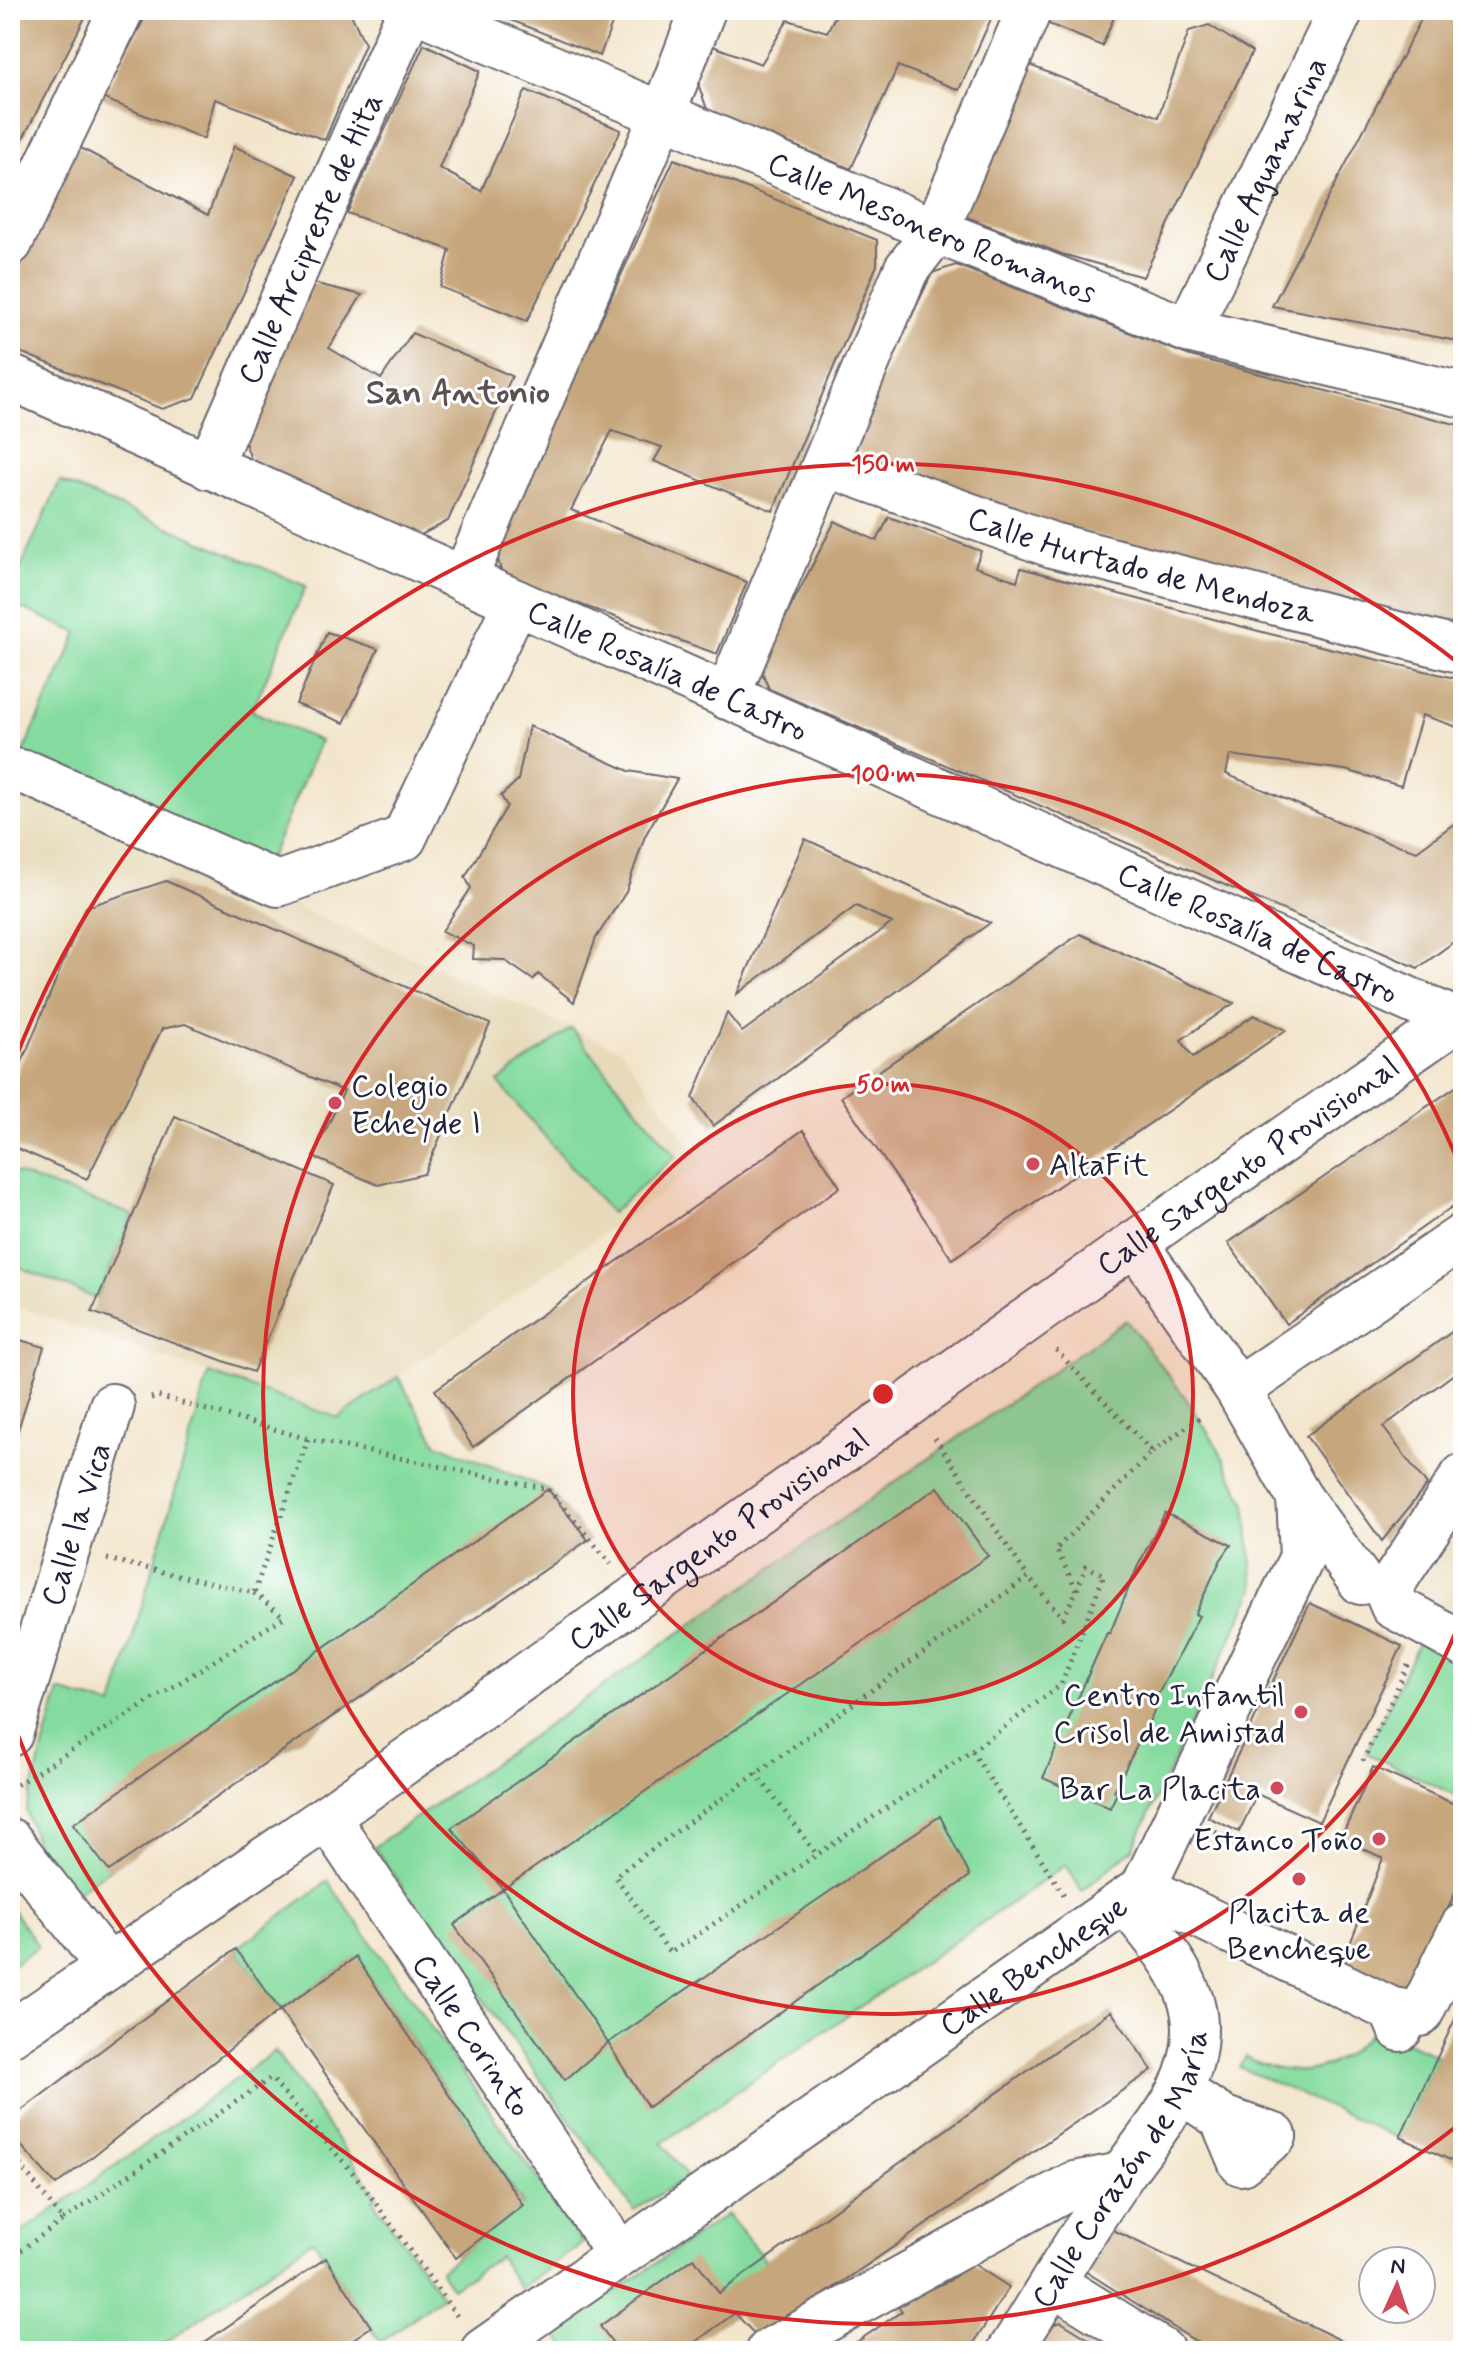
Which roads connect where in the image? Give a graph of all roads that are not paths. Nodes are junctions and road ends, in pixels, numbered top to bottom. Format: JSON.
{"nodes":[{"id":1,"x":121,"y":10,"type":"edge"},
{"id":2,"x":413,"y":10,"type":"edge"},
{"id":3,"x":703,"y":10,"type":"edge"},
{"id":4,"x":1029,"y":10,"type":"edge"},
{"id":5,"x":1341,"y":10,"type":"edge"},
{"id":6,"x":662,"y":116,"type":"junction"},
{"id":7,"x":936,"y":231,"type":"junction"},
{"id":8,"x":10,"y":243,"type":"edge"},
{"id":9,"x":1188,"y":330,"type":"junction"},
{"id":10,"x":10,"y":377,"type":"edge"},
{"id":11,"x":1463,"y":395,"type":"edge"},
{"id":12,"x":826,"y":464,"type":"junction"},
{"id":13,"x":209,"y":467,"type":"junction"},
{"id":14,"x":464,"y":580,"type":"junction"},
{"id":15,"x":516,"y":602,"type":"junction"},
{"id":16,"x":1463,"y":651,"type":"edge"},
{"id":17,"x":727,"y":697,"type":"junction"},
{"id":18,"x":10,"y":770,"type":"edge"},
{"id":19,"x":1459,"y":1018,"type":"edge"},
{"id":20,"x":1463,"y":1236,"type":"edge"},
{"id":21,"x":1135,"y":1243,"type":"junction"},
{"id":22,"x":1238,"y":1390,"type":"junction"},
{"id":23,"x":112,"y":1406,"type":"road end"},
{"id":24,"x":1463,"y":1476,"type":"edge"},
{"id":25,"x":1299,"y":1497,"type":"junction"},
{"id":26,"x":1361,"y":1582,"type":"dead end"},
{"id":27,"x":1463,"y":1644,"type":"edge"},
{"id":28,"x":10,"y":1734,"type":"edge"},
{"id":29,"x":327,"y":1817,"type":"junction"},
{"id":30,"x":10,"y":1841,"type":"edge"},
{"id":31,"x":1134,"y":1895,"type":"junction"},
{"id":32,"x":1463,"y":1926,"type":"edge"},
{"id":33,"x":107,"y":1965,"type":"junction"},
{"id":34,"x":1457,"y":1991,"type":"dead end"},
{"id":35,"x":1409,"y":2028,"type":"junction"},
{"id":36,"x":10,"y":2034,"type":"edge"},
{"id":37,"x":1181,"y":2091,"type":"junction"},
{"id":38,"x":1222,"y":2118,"type":"junction"},
{"id":39,"x":1121,"y":2175,"type":"junction"},
{"id":40,"x":619,"y":2254,"type":"junction"},
{"id":41,"x":1053,"y":2283,"type":"junction"},
{"id":42,"x":483,"y":2351,"type":"edge"},
{"id":43,"x":769,"y":2351,"type":"edge"},
{"id":44,"x":1010,"y":2351,"type":"edge"},
{"id":45,"x":1162,"y":2351,"type":"edge"}],
"edges":[{"from":1,"to":8,"type":"street"},
{"from":2,"to":6,"type":"street","name":"Calle Mesonero Romanos"},
{"from":2,"to":13,"type":"street","name":"Calle Arcipreste de Hita"},
{"from":3,"to":6,"type":"street"},
{"from":4,"to":7,"type":"street"},
{"from":5,"to":9,"type":"street","name":"Calle Aguamarina"},
{"from":6,"to":7,"type":"street","name":"Calle Mesonero Romanos"},
{"from":6,"to":14,"type":"street"},
{"from":7,"to":9,"type":"street","name":"Calle Mesonero Romanos"},
{"from":7,"to":12,"type":"street"},
{"from":9,"to":11,"type":"street","name":"Calle Mesonero Romanos"},
{"from":10,"to":13,"type":"street","name":"Calle Rosalía de Castro"},
{"from":12,"to":16,"type":"street","name":"Calle Hurtado de Mendoza"},
{"from":12,"to":17,"type":"street"},
{"from":13,"to":14,"type":"street","name":"Calle Rosalía de Castro"},
{"from":14,"to":15,"type":"street","name":"Calle Rosalía de Castro"},
{"from":15,"to":17,"type":"street","name":"Calle Rosalía de Castro"},
{"from":15,"to":18,"type":"street"},
{"from":17,"to":19,"type":"street","name":"Calle Rosalía de Castro"},
{"from":19,"to":21,"type":"street","name":"Calle Sargento Provisional"},
{"from":20,"to":22,"type":"street"},
{"from":21,"to":22,"type":"street","name":"Calle Bencheque"},
{"from":21,"to":29,"type":"street","name":"Calle Sargento Provisional"},
{"from":22,"to":25,"type":"street","name":"Calle Bencheque"},
{"from":23,"to":28,"type":"street","name":"Calle la Vica"},
{"from":24,"to":27,"type":"street"},
{"from":25,"to":26,"type":"street"},
{"from":25,"to":31,"type":"street","name":"Calle Bencheque"},
{"from":29,"to":33,"type":"street","name":"Calle Sargento Provisional"},
{"from":29,"to":40,"type":"street","name":"Calle Corinto"},
{"from":30,"to":33,"type":"street"},
{"from":31,"to":35,"type":"street"},
{"from":31,"to":37,"type":"street","name":"Calle Corazón de María"},
{"from":31,"to":40,"type":"street","name":"Calle Bencheque"},
{"from":32,"to":35,"type":"street"},
{"from":33,"to":36,"type":"street","name":"Calle Sargento Provisional"},
{"from":34,"to":35,"type":"street"},
{"from":37,"to":38,"type":"street"},
{"from":37,"to":39,"type":"street","name":"Calle Corazón de María"},
{"from":38,"to":38,"type":"street"},
{"from":39,"to":41,"type":"street","name":"Calle Corazón de María"},
{"from":39,"to":43,"type":"street"},
{"from":40,"to":42,"type":"street","name":"Calle Bencheque"},
{"from":41,"to":44,"type":"street","name":"Calle Corazón de María"},
{"from":41,"to":45,"type":"street"}]}
